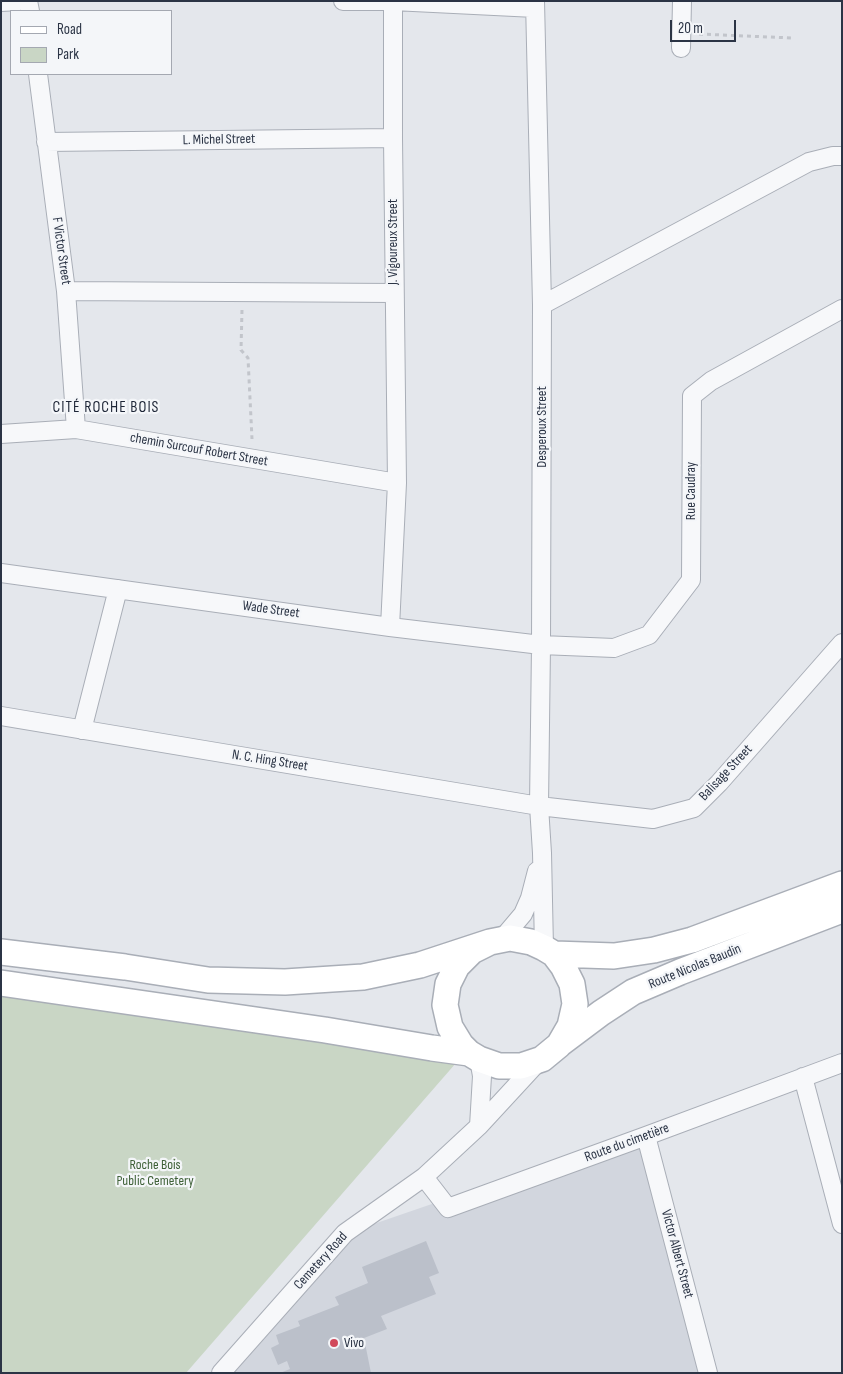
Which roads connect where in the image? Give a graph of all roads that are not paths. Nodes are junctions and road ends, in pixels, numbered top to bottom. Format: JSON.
{"nodes":[{"id":1,"x":19,"y":1,"type":"edge"},
{"id":2,"x":343,"y":1,"type":"edge"},
{"id":3,"x":393,"y":1,"type":"edge"},
{"id":4,"x":682,"y":1,"type":"edge"},
{"id":5,"x":1,"y":2,"type":"edge"},
{"id":6,"x":535,"y":4,"type":"edge"},
{"id":7,"x":681,"y":40,"type":"road end"},
{"id":8,"x":38,"y":75,"type":"edge"},
{"id":9,"x":393,"y":138,"type":"junction"},
{"id":10,"x":46,"y":142,"type":"junction"},
{"id":11,"x":842,"y":156,"type":"edge"},
{"id":12,"x":66,"y":291,"type":"junction"},
{"id":13,"x":394,"y":293,"type":"junction"},
{"id":14,"x":542,"y":305,"type":"junction"},
{"id":15,"x":842,"y":309,"type":"edge"},
{"id":16,"x":76,"y":429,"type":"junction"},
{"id":17,"x":1,"y":434,"type":"edge"},
{"id":18,"x":397,"y":483,"type":"junction"},
{"id":19,"x":1,"y":573,"type":"edge"},
{"id":20,"x":118,"y":589,"type":"junction"},
{"id":21,"x":390,"y":626,"type":"junction"},
{"id":22,"x":842,"y":643,"type":"edge"},
{"id":23,"x":542,"y":645,"type":"junction"},
{"id":24,"x":1,"y":716,"type":"edge"},
{"id":25,"x":82,"y":730,"type":"junction"},
{"id":26,"x":539,"y":806,"type":"junction"},
{"id":27,"x":542,"y":853,"type":"junction"},
{"id":28,"x":842,"y":884,"type":"edge"},
{"id":29,"x":842,"y":910,"type":"edge"},
{"id":30,"x":495,"y":941,"type":"junction"},
{"id":31,"x":549,"y":951,"type":"junction"},
{"id":32,"x":1,"y":952,"type":"edge"},
{"id":33,"x":1,"y":983,"type":"edge"},
{"id":34,"x":550,"y":1052,"type":"junction"},
{"id":35,"x":474,"y":1056,"type":"junction"},
{"id":36,"x":842,"y":1063,"type":"edge"},
{"id":37,"x":803,"y":1077,"type":"junction"},
{"id":38,"x":479,"y":1126,"type":"junction"},
{"id":39,"x":646,"y":1136,"type":"junction"},
{"id":40,"x":424,"y":1177,"type":"junction"},
{"id":41,"x":842,"y":1224,"type":"edge"},
{"id":42,"x":221,"y":1373,"type":"edge"},
{"id":43,"x":708,"y":1373,"type":"edge"}],
"edges":[{"from":1,"to":5,"type":"street"},
{"from":2,"to":3,"type":"street"},
{"from":3,"to":6,"type":"street"},
{"from":3,"to":9,"type":"street","name":"J. Vigoureux Street"},
{"from":4,"to":7,"type":"street"},
{"from":6,"to":14,"type":"street","name":"Desperoux Street"},
{"from":8,"to":10,"type":"street","name":"F Victor Street"},
{"from":9,"to":10,"type":"street","name":"L. Michel Street"},
{"from":9,"to":13,"type":"street","name":"J. Vigoureux Street"},
{"from":10,"to":12,"type":"street","name":"F Victor Street"},
{"from":11,"to":14,"type":"street"},
{"from":12,"to":13,"type":"street"},
{"from":12,"to":16,"type":"street","name":"F Victor Street"},
{"from":13,"to":18,"type":"street","name":"J. Vigoureux Street"},
{"from":14,"to":23,"type":"street","name":"Desperoux Street"},
{"from":15,"to":23,"type":"street","name":"Rue Caudray"},
{"from":16,"to":17,"type":"street","name":"chemin Surcouf Robert Street"},
{"from":16,"to":18,"type":"street","name":"chemin Surcouf Robert Street"},
{"from":18,"to":21,"type":"street","name":"J. Vigoureux Street"},
{"from":19,"to":20,"type":"street","name":"Wade Street"},
{"from":20,"to":21,"type":"street","name":"Wade Street"},
{"from":20,"to":25,"type":"street"},
{"from":21,"to":23,"type":"street","name":"Wade Street"},
{"from":22,"to":26,"type":"street","name":"Balisage Street"},
{"from":23,"to":26,"type":"street","name":"Desperoux Street"},
{"from":24,"to":25,"type":"street","name":"N. C. Hing Street"},
{"from":25,"to":26,"type":"street","name":"N. C. Hing Street"},
{"from":26,"to":27,"type":"street","name":"Desperoux Street"},
{"from":27,"to":30,"type":"street"},
{"from":27,"to":31,"type":"street","name":"Desperoux Street"},
{"from":28,"to":31,"type":"main road","name":"Route Nicolas Baudin"},
{"from":29,"to":34,"type":"main road","name":"Route Nicolas Baudin"},
{"from":30,"to":31,"type":"main road"},
{"from":30,"to":32,"type":"main road"},
{"from":30,"to":35,"type":"main road"},
{"from":31,"to":34,"type":"main road"},
{"from":33,"to":35,"type":"main road"},
{"from":34,"to":35,"type":"main road"},
{"from":34,"to":38,"type":"street","name":"Cemetery Road"},
{"from":35,"to":38,"type":"street"},
{"from":36,"to":37,"type":"street","name":"Route du cimetière"},
{"from":37,"to":39,"type":"street","name":"Route du cimetière"},
{"from":37,"to":41,"type":"street"},
{"from":38,"to":40,"type":"street","name":"Cemetery Road"},
{"from":39,"to":40,"type":"street","name":"Route du cimetière"},
{"from":39,"to":43,"type":"street","name":"Victor Albert Street"},
{"from":40,"to":42,"type":"street","name":"Cemetery Road"}]}
